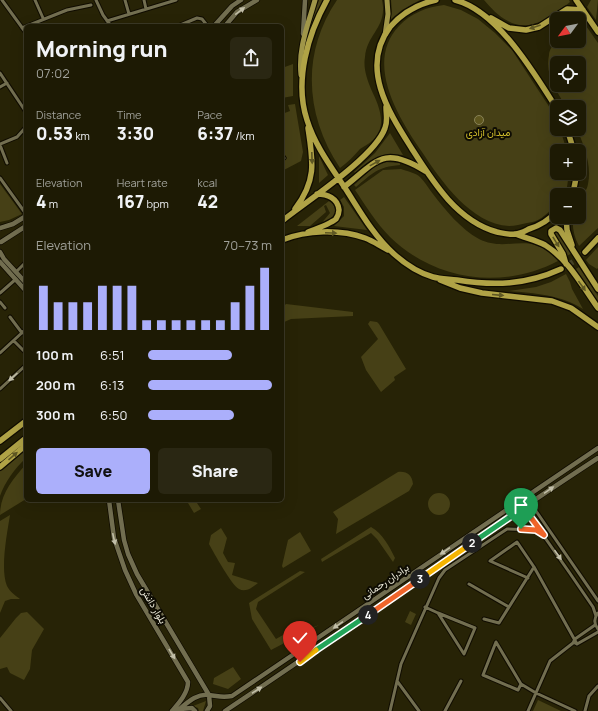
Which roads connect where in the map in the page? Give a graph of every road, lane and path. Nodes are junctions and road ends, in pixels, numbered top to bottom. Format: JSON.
{"nodes":[{"id":1,"x":2,"y":0,"type":"edge"},
{"id":2,"x":35,"y":0,"type":"edge"},
{"id":3,"x":96,"y":0,"type":"edge"},
{"id":4,"x":125,"y":0,"type":"edge"},
{"id":5,"x":144,"y":0,"type":"edge"},
{"id":6,"x":176,"y":0,"type":"edge"},
{"id":7,"x":241,"y":0,"type":"edge"},
{"id":8,"x":257,"y":0,"type":"edge"},
{"id":9,"x":305,"y":0,"type":"edge"},
{"id":10,"x":315,"y":0,"type":"edge"},
{"id":11,"x":327,"y":0,"type":"edge"},
{"id":12,"x":388,"y":0,"type":"edge"},
{"id":13,"x":436,"y":0,"type":"edge"},
{"id":14,"x":455,"y":0,"type":"edge"},
{"id":15,"x":576,"y":0,"type":"edge"},
{"id":16,"x":165,"y":2,"type":"edge"},
{"id":17,"x":91,"y":5,"type":"dead end"},
{"id":18,"x":146,"y":9,"type":"junction"},
{"id":19,"x":583,"y":10,"type":"junction"},
{"id":20,"x":482,"y":13,"type":"junction"},
{"id":21,"x":129,"y":14,"type":"junction"},
{"id":22,"x":43,"y":18,"type":"junction"},
{"id":23,"x":107,"y":21,"type":"junction"},
{"id":24,"x":30,"y":24,"type":"edge"},
{"id":25,"x":109,"y":24,"type":"edge"},
{"id":26,"x":183,"y":24,"type":"edge"},
{"id":27,"x":206,"y":24,"type":"edge"},
{"id":28,"x":216,"y":24,"type":"edge"},
{"id":29,"x":227,"y":24,"type":"edge"},
{"id":30,"x":22,"y":28,"type":"joint"},
{"id":31,"x":24,"y":30,"type":"edge"},
{"id":32,"x":598,"y":32,"type":"edge"},
{"id":33,"x":385,"y":36,"type":"junction"},
{"id":34,"x":303,"y":38,"type":"junction"},
{"id":35,"x":0,"y":73,"type":"edge"},
{"id":36,"x":6,"y":83,"type":"junction"},
{"id":37,"x":302,"y":83,"type":"junction"},
{"id":38,"x":0,"y":87,"type":"edge"},
{"id":39,"x":551,"y":100,"type":"edge"},
{"id":40,"x":385,"y":104,"type":"junction"},
{"id":41,"x":24,"y":109,"type":"edge"},
{"id":42,"x":307,"y":120,"type":"junction"},
{"id":43,"x":24,"y":129,"type":"edge"},
{"id":44,"x":0,"y":145,"type":"edge"},
{"id":45,"x":7,"y":163,"type":"dead end"},
{"id":46,"x":426,"y":172,"type":"junction"},
{"id":47,"x":0,"y":178,"type":"edge"},
{"id":48,"x":338,"y":178,"type":"junction"},
{"id":49,"x":344,"y":187,"type":"junction"},
{"id":50,"x":316,"y":194,"type":"junction"},
{"id":51,"x":24,"y":212,"type":"edge"},
{"id":52,"x":290,"y":215,"type":"junction"},
{"id":53,"x":24,"y":216,"type":"edge"},
{"id":54,"x":550,"y":218,"type":"edge"},
{"id":55,"x":284,"y":220,"type":"edge"},
{"id":56,"x":567,"y":224,"type":"edge"},
{"id":57,"x":24,"y":227,"type":"edge"},
{"id":58,"x":0,"y":228,"type":"edge"},
{"id":59,"x":304,"y":234,"type":"junction"},
{"id":60,"x":515,"y":234,"type":"junction"},
{"id":61,"x":0,"y":236,"type":"edge"},
{"id":62,"x":598,"y":238,"type":"edge"},
{"id":63,"x":284,"y":239,"type":"edge"},
{"id":64,"x":0,"y":243,"type":"edge"},
{"id":65,"x":0,"y":252,"type":"edge"},
{"id":66,"x":585,"y":252,"type":"tunnel mouth"},
{"id":67,"x":393,"y":253,"type":"junction"},
{"id":68,"x":576,"y":254,"type":"junction"},
{"id":69,"x":0,"y":262,"type":"edge"},
{"id":70,"x":24,"y":264,"type":"edge"},
{"id":71,"x":566,"y":264,"type":"junction"},
{"id":72,"x":561,"y":269,"type":"tunnel mouth"},
{"id":73,"x":16,"y":272,"type":"junction"},
{"id":74,"x":432,"y":277,"type":"junction"},
{"id":75,"x":16,"y":279,"type":"junction"},
{"id":76,"x":24,"y":281,"type":"edge"},
{"id":77,"x":24,"y":289,"type":"edge"},
{"id":78,"x":598,"y":289,"type":"edge"},
{"id":79,"x":0,"y":293,"type":"edge"},
{"id":80,"x":0,"y":302,"type":"edge"},
{"id":81,"x":5,"y":308,"type":"dead end"},
{"id":82,"x":598,"y":308,"type":"edge"},
{"id":83,"x":10,"y":317,"type":"dead end"},
{"id":84,"x":598,"y":327,"type":"edge"},
{"id":85,"x":22,"y":333,"type":"joint"},
{"id":86,"x":14,"y":341,"type":"junction"},
{"id":87,"x":24,"y":351,"type":"edge"},
{"id":88,"x":0,"y":353,"type":"edge"},
{"id":89,"x":24,"y":367,"type":"edge"},
{"id":90,"x":0,"y":389,"type":"edge"},
{"id":91,"x":24,"y":423,"type":"edge"},
{"id":92,"x":24,"y":440,"type":"edge"},
{"id":93,"x":0,"y":441,"type":"edge"},
{"id":94,"x":24,"y":447,"type":"edge"},
{"id":95,"x":598,"y":448,"type":"edge"},
{"id":96,"x":598,"y":458,"type":"edge"},
{"id":97,"x":0,"y":459,"type":"edge"},
{"id":98,"x":0,"y":467,"type":"edge"},
{"id":99,"x":109,"y":502,"type":"edge"},
{"id":100,"x":118,"y":502,"type":"edge"},
{"id":101,"x":527,"y":507,"type":"junction"},
{"id":102,"x":542,"y":519,"type":"junction"},
{"id":103,"x":535,"y":524,"type":"junction"},
{"id":104,"x":544,"y":535,"type":"junction"},
{"id":105,"x":534,"y":567,"type":"junction"},
{"id":106,"x":576,"y":567,"type":"junction"},
{"id":107,"x":569,"y":572,"type":"junction"},
{"id":108,"x":528,"y":578,"type":"junction"},
{"id":109,"x":469,"y":584,"type":"dead end"},
{"id":110,"x":598,"y":601,"type":"edge"},
{"id":111,"x":425,"y":607,"type":"junction"},
{"id":112,"x":509,"y":607,"type":"junction"},
{"id":113,"x":438,"y":613,"type":"junction"},
{"id":114,"x":597,"y":614,"type":"edge"},
{"id":115,"x":484,"y":619,"type":"dead end"},
{"id":116,"x":595,"y":625,"type":"junction"},
{"id":117,"x":598,"y":631,"type":"edge"},
{"id":118,"x":575,"y":642,"type":"junction"},
{"id":119,"x":397,"y":681,"type":"junction"},
{"id":120,"x":461,"y":681,"type":"dead end"},
{"id":121,"x":521,"y":684,"type":"junction"},
{"id":122,"x":598,"y":686,"type":"edge"},
{"id":123,"x":536,"y":693,"type":"junction"},
{"id":124,"x":209,"y":695,"type":"junction"},
{"id":125,"x":0,"y":698,"type":"edge"},
{"id":126,"x":178,"y":710,"type":"edge"},
{"id":127,"x":11,"y":711,"type":"edge"},
{"id":128,"x":172,"y":711,"type":"edge"},
{"id":129,"x":196,"y":711,"type":"edge"},
{"id":130,"x":207,"y":711,"type":"edge"},
{"id":131,"x":225,"y":711,"type":"edge"},
{"id":132,"x":390,"y":711,"type":"edge"},
{"id":133,"x":419,"y":711,"type":"edge"},
{"id":134,"x":445,"y":711,"type":"edge"},
{"id":135,"x":528,"y":711,"type":"edge"},
{"id":136,"x":575,"y":711,"type":"edge"},
{"id":137,"x":585,"y":711,"type":"edge"}],
"edges":[{"from":1,"to":30,"type":"street"},
{"from":2,"to":22,"type":"street"},
{"from":3,"to":23,"type":"street"},
{"from":4,"to":21,"type":"street"},
{"from":5,"to":18,"type":"street"},
{"from":6,"to":16,"type":"street"},
{"from":7,"to":28,"type":"main road"},
{"from":29,"to":8,"type":"main road","one_way":true},
{"from":9,"to":34,"type":"main road"},
{"from":10,"to":34,"type":"main road"},
{"from":11,"to":37,"type":"highway"},
{"from":12,"to":33,"type":"main road"},
{"from":13,"to":33,"type":"highway"},
{"from":14,"to":20,"type":"highway"},
{"from":15,"to":19,"type":"highway"},
{"from":16,"to":18,"type":"street"},
{"from":17,"to":22,"type":"street"},
{"from":18,"to":21,"type":"street"},
{"from":19,"to":20,"type":"highway","one_way":true},
{"from":19,"to":32,"type":"highway"},
{"from":20,"to":39,"type":"highway"},
{"from":21,"to":23,"type":"street"},
{"from":22,"to":24,"type":"street"},
{"from":23,"to":25,"type":"street"},
{"from":26,"to":27,"type":"street"},
{"from":30,"to":31,"type":"street"},
{"from":33,"to":40,"type":"highway"},
{"from":34,"to":37,"type":"main road"},
{"from":35,"to":36,"type":"street"},
{"from":36,"to":38,"type":"street"},
{"from":36,"to":41,"type":"street"},
{"from":37,"to":42,"type":"highway"},
{"from":40,"to":46,"type":"highway"},
{"from":40,"to":48,"type":"highway"},
{"from":42,"to":48,"type":"highway"},
{"from":42,"to":52,"type":"highway","one_way":true},
{"from":43,"to":44,"type":"street"},
{"from":44,"to":45,"type":"street"},
{"from":49,"to":46,"type":"highway","one_way":true},
{"from":46,"to":60,"type":"highway"},
{"from":47,"to":51,"type":"street"},
{"from":48,"to":49,"type":"highway"},
{"from":48,"to":50,"type":"highway"},
{"from":49,"to":67,"type":"highway"},
{"from":50,"to":52,"type":"highway"},
{"from":50,"to":59,"type":"highway"},
{"from":52,"to":55,"type":"highway"},
{"from":53,"to":58,"type":"main road"},
{"from":54,"to":60,"type":"highway"},
{"from":56,"to":68,"type":"highway"},
{"from":57,"to":64,"type":"main road"},
{"from":59,"to":63,"type":"highway"},
{"from":59,"to":67,"type":"highway","one_way":true},
{"from":60,"to":71,"type":"highway"},
{"from":61,"to":64,"type":"main road"},
{"from":62,"to":66,"type":"highway"},
{"from":65,"to":73,"type":"main road"},
{"from":67,"to":74,"type":"highway"},
{"from":68,"to":71,"type":"highway","one_way":true},
{"from":68,"to":78,"type":"highway"},
{"from":69,"to":75,"type":"main road"},
{"from":70,"to":73,"type":"street"},
{"from":71,"to":82,"type":"highway","one_way":true},
{"from":72,"to":74,"type":"highway"},
{"from":73,"to":76,"type":"main road"},
{"from":74,"to":84,"type":"highway","one_way":true},
{"from":75,"to":77,"type":"main road"},
{"from":75,"to":79,"type":"street"},
{"from":80,"to":81,"type":"street"},
{"from":83,"to":85,"type":"street"},
{"from":85,"to":86,"type":"street"},
{"from":86,"to":87,"type":"street"},
{"from":86,"to":88,"type":"street"},
{"from":89,"to":90,"type":"street","one_way":true},
{"from":91,"to":93,"type":"highway"},
{"from":92,"to":97,"type":"highway"},
{"from":98,"to":94,"type":"highway","one_way":true},
{"from":95,"to":124,"type":"main road","name":"برادران رحمانی","one_way":true},
{"from":101,"to":96,"type":"main road","name":"برادران رحمانی","one_way":true},
{"from":99,"to":128,"type":"main road","name":"بلوار دانش","one_way":true},
{"from":100,"to":124,"type":"main road","name":"بلوار دانش"},
{"from":101,"to":102,"type":"street"},
{"from":101,"to":103,"type":"street"},
{"from":131,"to":101,"type":"main road","name":"برادران رحمانی","one_way":true},
{"from":102,"to":103,"type":"street"},
{"from":102,"to":106,"type":"street"},
{"from":103,"to":104,"type":"street"},
{"from":104,"to":107,"type":"street","one_way":true},
{"from":104,"to":111,"type":"street"},
{"from":105,"to":108,"type":"street"},
{"from":105,"to":108,"type":"street"},
{"from":105,"to":118,"type":"street"},
{"from":106,"to":107,"type":"street"},
{"from":106,"to":110,"type":"street"},
{"from":107,"to":114,"type":"street"},
{"from":108,"to":112,"type":"street"},
{"from":109,"to":112,"type":"street"},
{"from":111,"to":113,"type":"street"},
{"from":111,"to":119,"type":"street"},
{"from":112,"to":115,"type":"street"},
{"from":113,"to":113,"type":"street"},
{"from":114,"to":116,"type":"street"},
{"from":116,"to":117,"type":"street"},
{"from":116,"to":118,"type":"street"},
{"from":117,"to":118,"type":"street"},
{"from":118,"to":123,"type":"street"},
{"from":119,"to":132,"type":"street"},
{"from":119,"to":133,"type":"street"},
{"from":120,"to":134,"type":"street"},
{"from":121,"to":121,"type":"street"},
{"from":121,"to":123,"type":"street"},
{"from":122,"to":137,"type":"street"},
{"from":123,"to":135,"type":"street"},
{"from":123,"to":136,"type":"street"},
{"from":124,"to":126,"type":"main road","name":"برادران رحمانی"},
{"from":124,"to":130,"type":"main road"},
{"from":125,"to":127,"type":"street"},
{"from":126,"to":129,"type":"main road"}]}
